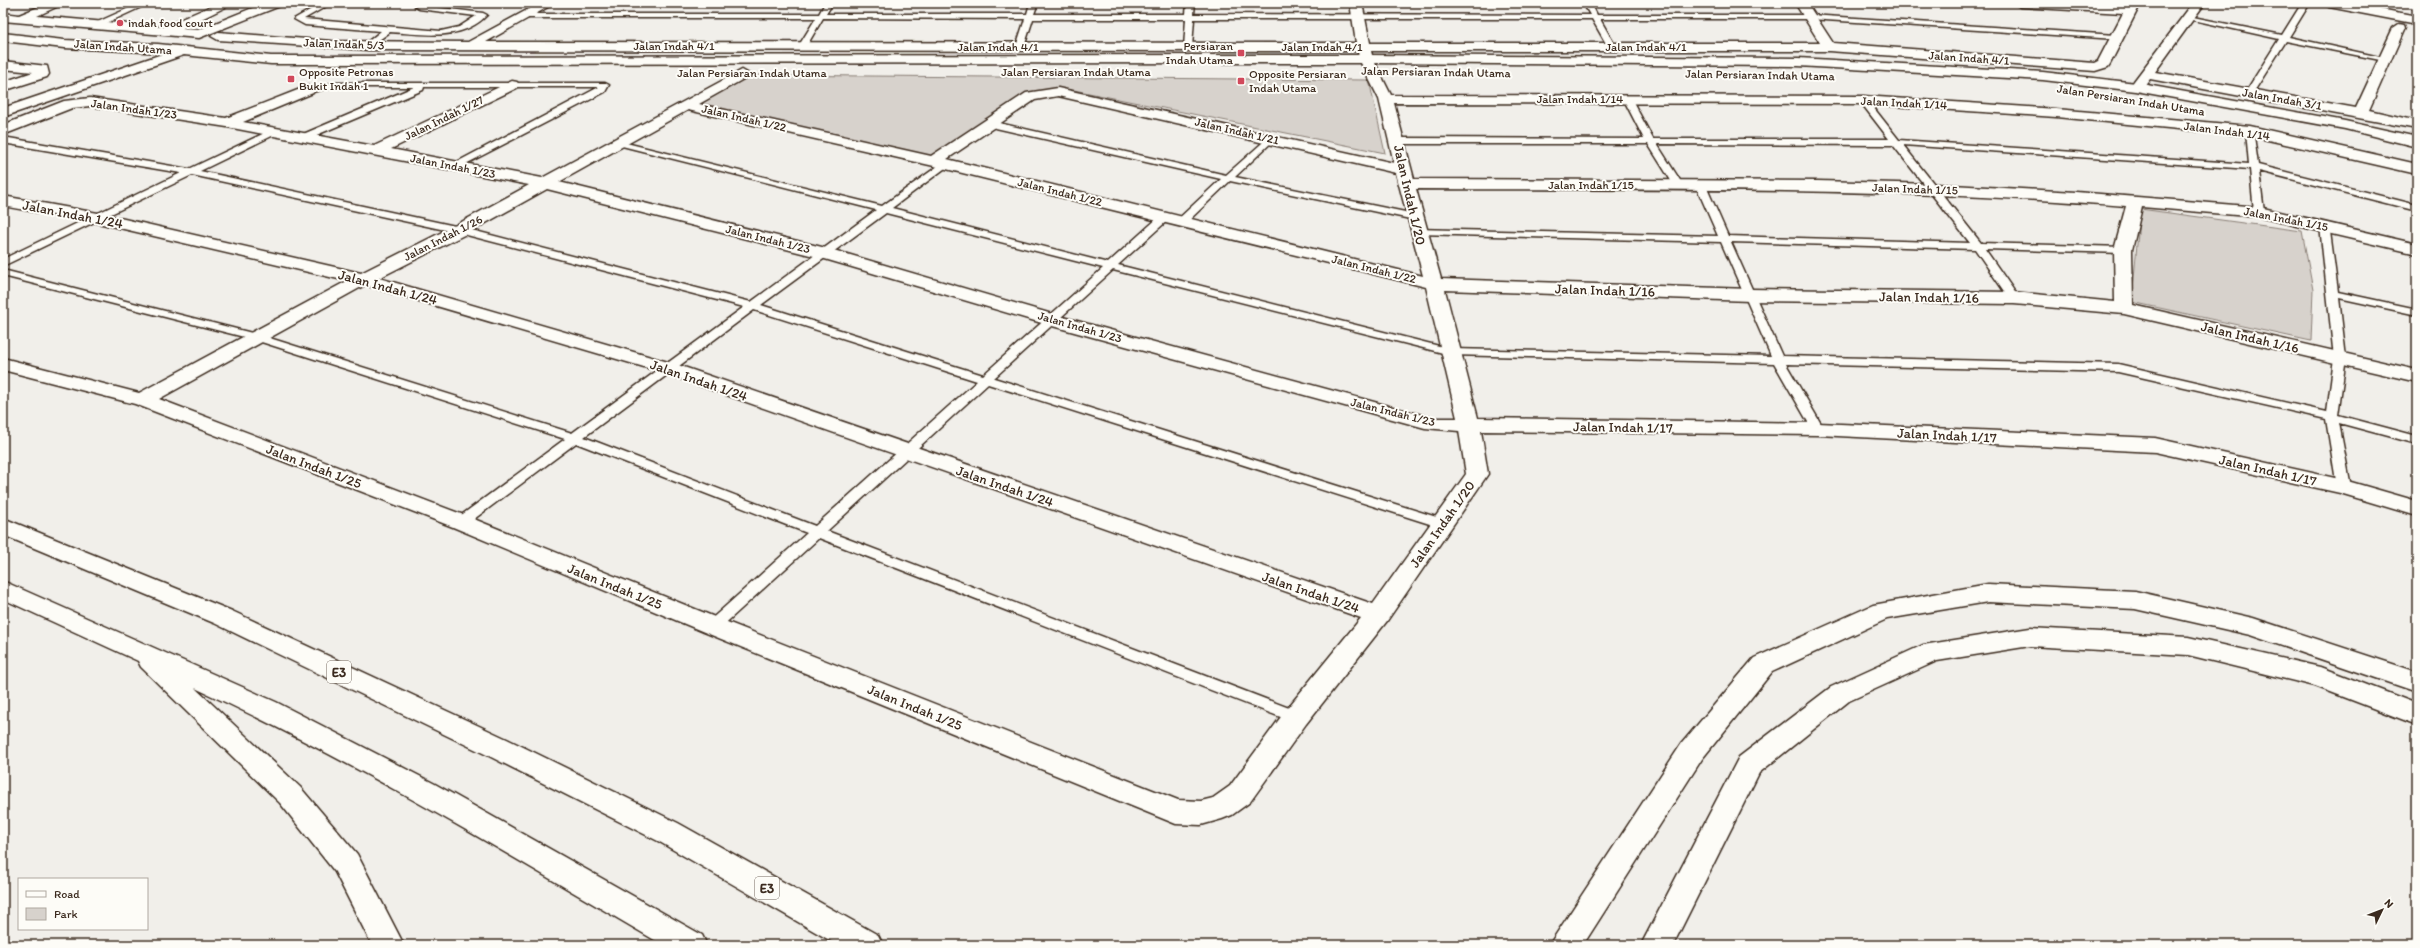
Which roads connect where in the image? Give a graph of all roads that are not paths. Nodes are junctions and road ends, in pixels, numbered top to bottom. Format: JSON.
{"nodes":[{"id":1,"x":59,"y":3,"type":"edge"},
{"id":2,"x":146,"y":3,"type":"edge"},
{"id":3,"x":228,"y":3,"type":"edge"},
{"id":4,"x":276,"y":3,"type":"edge"},
{"id":5,"x":280,"y":3,"type":"edge"},
{"id":6,"x":328,"y":3,"type":"edge"},
{"id":7,"x":549,"y":3,"type":"edge"},
{"id":8,"x":829,"y":3,"type":"edge"},
{"id":9,"x":1034,"y":3,"type":"edge"},
{"id":10,"x":1191,"y":3,"type":"edge"},
{"id":11,"x":1356,"y":3,"type":"edge"},
{"id":12,"x":1587,"y":3,"type":"edge"},
{"id":13,"x":1801,"y":3,"type":"edge"},
{"id":14,"x":2020,"y":3,"type":"edge"},
{"id":15,"x":2199,"y":3,"type":"edge"},
{"id":16,"x":2306,"y":3,"type":"edge"},
{"id":17,"x":2329,"y":3,"type":"edge"},
{"id":18,"x":2133,"y":6,"type":"edge"},
{"id":19,"x":419,"y":7,"type":"dead end"},
{"id":20,"x":525,"y":16,"type":"junction"},
{"id":21,"x":3,"y":17,"type":"edge"},
{"id":22,"x":821,"y":17,"type":"junction"},
{"id":23,"x":1190,"y":17,"type":"junction"},
{"id":24,"x":1810,"y":17,"type":"junction"},
{"id":25,"x":21,"y":18,"type":"junction"},
{"id":26,"x":1029,"y":18,"type":"junction"},
{"id":27,"x":1358,"y":18,"type":"junction"},
{"id":28,"x":1595,"y":18,"type":"junction"},
{"id":29,"x":2188,"y":18,"type":"junction"},
{"id":30,"x":2417,"y":20,"type":"edge"},
{"id":31,"x":95,"y":25,"type":"junction"},
{"id":32,"x":2400,"y":28,"type":"dead end"},
{"id":33,"x":387,"y":30,"type":"junction"},
{"id":34,"x":165,"y":31,"type":"junction"},
{"id":35,"x":199,"y":34,"type":"junction"},
{"id":36,"x":218,"y":36,"type":"junction"},
{"id":37,"x":3,"y":37,"type":"edge"},
{"id":38,"x":2116,"y":37,"type":"junction"},
{"id":39,"x":2284,"y":37,"type":"junction"},
{"id":40,"x":64,"y":44,"type":"junction"},
{"id":41,"x":470,"y":45,"type":"junction"},
{"id":42,"x":368,"y":46,"type":"junction"},
{"id":43,"x":802,"y":47,"type":"junction"},
{"id":44,"x":1020,"y":47,"type":"junction"},
{"id":45,"x":1188,"y":47,"type":"junction"},
{"id":46,"x":1612,"y":47,"type":"junction"},
{"id":47,"x":1829,"y":47,"type":"junction"},
{"id":48,"x":182,"y":51,"type":"junction"},
{"id":49,"x":159,"y":54,"type":"junction"},
{"id":50,"x":136,"y":56,"type":"junction"},
{"id":51,"x":1366,"y":59,"type":"junction"},
{"id":52,"x":2385,"y":59,"type":"junction"},
{"id":53,"x":449,"y":61,"type":"junction"},
{"id":54,"x":3,"y":65,"type":"edge"},
{"id":55,"x":821,"y":73,"type":"dead end"},
{"id":56,"x":615,"y":74,"type":"dead end"},
{"id":57,"x":718,"y":74,"type":"dead end"},
{"id":58,"x":750,"y":74,"type":"joint"},
{"id":59,"x":2146,"y":74,"type":"junction"},
{"id":60,"x":425,"y":86,"type":"junction"},
{"id":61,"x":512,"y":86,"type":"junction"},
{"id":62,"x":3,"y":87,"type":"edge"},
{"id":63,"x":2136,"y":87,"type":"junction"},
{"id":64,"x":308,"y":90,"type":"joint"},
{"id":65,"x":2249,"y":93,"type":"junction"},
{"id":66,"x":1386,"y":99,"type":"junction"},
{"id":67,"x":1628,"y":100,"type":"junction"},
{"id":68,"x":1864,"y":100,"type":"junction"},
{"id":69,"x":3,"y":102,"type":"edge"},
{"id":70,"x":685,"y":105,"type":"junction"},
{"id":71,"x":3,"y":113,"type":"edge"},
{"id":72,"x":2361,"y":113,"type":"junction"},
{"id":73,"x":227,"y":123,"type":"junction"},
{"id":74,"x":990,"y":124,"type":"junction"},
{"id":75,"x":2417,"y":125,"type":"edge"},
{"id":76,"x":3,"y":130,"type":"edge"},
{"id":77,"x":2250,"y":131,"type":"junction"},
{"id":78,"x":273,"y":132,"type":"junction"},
{"id":79,"x":304,"y":137,"type":"junction"},
{"id":80,"x":1270,"y":139,"type":"junction"},
{"id":81,"x":3,"y":140,"type":"edge"},
{"id":82,"x":1397,"y":141,"type":"junction"},
{"id":83,"x":1650,"y":141,"type":"junction"},
{"id":84,"x":617,"y":142,"type":"junction"},
{"id":85,"x":1893,"y":142,"type":"junction"},
{"id":86,"x":2417,"y":142,"type":"edge"},
{"id":87,"x":376,"y":151,"type":"junction"},
{"id":88,"x":2417,"y":153,"type":"edge"},
{"id":89,"x":940,"y":162,"type":"junction"},
{"id":90,"x":456,"y":166,"type":"junction"},
{"id":91,"x":2254,"y":167,"type":"junction"},
{"id":92,"x":2417,"y":169,"type":"edge"},
{"id":93,"x":190,"y":172,"type":"junction"},
{"id":94,"x":1407,"y":177,"type":"junction"},
{"id":95,"x":1228,"y":178,"type":"junction"},
{"id":96,"x":544,"y":183,"type":"junction"},
{"id":97,"x":1678,"y":185,"type":"junction"},
{"id":98,"x":1701,"y":186,"type":"junction"},
{"id":99,"x":1935,"y":189,"type":"junction"},
{"id":100,"x":3,"y":201,"type":"edge"},
{"id":101,"x":2135,"y":202,"type":"junction"},
{"id":102,"x":2417,"y":208,"type":"edge"},
{"id":103,"x":883,"y":209,"type":"junction"},
{"id":104,"x":2259,"y":212,"type":"junction"},
{"id":105,"x":98,"y":218,"type":"junction"},
{"id":106,"x":1164,"y":218,"type":"junction"},
{"id":107,"x":1180,"y":222,"type":"junction"},
{"id":108,"x":1416,"y":224,"type":"junction"},
{"id":109,"x":2325,"y":226,"type":"junction"},
{"id":110,"x":460,"y":230,"type":"junction"},
{"id":111,"x":1722,"y":238,"type":"junction"},
{"id":112,"x":1978,"y":246,"type":"junction"},
{"id":113,"x":2417,"y":249,"type":"edge"},
{"id":114,"x":2123,"y":250,"type":"junction"},
{"id":115,"x":824,"y":253,"type":"junction"},
{"id":116,"x":3,"y":263,"type":"edge"},
{"id":117,"x":1111,"y":266,"type":"junction"},
{"id":118,"x":3,"y":273,"type":"edge"},
{"id":119,"x":363,"y":279,"type":"junction"},
{"id":120,"x":1434,"y":284,"type":"junction"},
{"id":121,"x":2334,"y":294,"type":"junction"},
{"id":122,"x":1750,"y":295,"type":"junction"},
{"id":123,"x":2014,"y":298,"type":"junction"},
{"id":124,"x":752,"y":306,"type":"junction"},
{"id":125,"x":2124,"y":308,"type":"junction"},
{"id":126,"x":2417,"y":312,"type":"edge"},
{"id":127,"x":1052,"y":320,"type":"junction"},
{"id":128,"x":256,"y":336,"type":"junction"},
{"id":129,"x":1451,"y":352,"type":"junction"},
{"id":130,"x":2340,"y":358,"type":"junction"},
{"id":131,"x":1778,"y":360,"type":"junction"},
{"id":132,"x":3,"y":364,"type":"edge"},
{"id":133,"x":668,"y":368,"type":"junction"},
{"id":134,"x":2417,"y":376,"type":"edge"},
{"id":135,"x":986,"y":379,"type":"junction"},
{"id":136,"x":142,"y":400,"type":"junction"},
{"id":137,"x":2332,"y":417,"type":"junction"},
{"id":138,"x":1469,"y":425,"type":"junction"},
{"id":139,"x":1818,"y":429,"type":"junction"},
{"id":140,"x":574,"y":438,"type":"junction"},
{"id":141,"x":2417,"y":440,"type":"edge"},
{"id":142,"x":906,"y":452,"type":"junction"},
{"id":143,"x":2344,"y":487,"type":"junction"},
{"id":144,"x":2417,"y":509,"type":"edge"},
{"id":145,"x":461,"y":522,"type":"junction"},
{"id":146,"x":1441,"y":523,"type":"junction"},
{"id":147,"x":3,"y":526,"type":"edge"},
{"id":148,"x":818,"y":531,"type":"junction"},
{"id":149,"x":3,"y":589,"type":"edge"},
{"id":150,"x":1378,"y":615,"type":"junction"},
{"id":151,"x":713,"y":626,"type":"junction"},
{"id":152,"x":140,"y":650,"type":"junction"},
{"id":153,"x":2417,"y":682,"type":"edge"},
{"id":154,"x":2417,"y":715,"type":"edge"},
{"id":155,"x":1296,"y":717,"type":"junction"},
{"id":156,"x":1222,"y":807,"type":"joint"},
{"id":157,"x":388,"y":945,"type":"edge"},
{"id":158,"x":691,"y":945,"type":"edge"},
{"id":159,"x":867,"y":945,"type":"edge"},
{"id":160,"x":1565,"y":945,"type":"edge"},
{"id":161,"x":1657,"y":945,"type":"edge"}],
"edges":[{"from":1,"to":25,"type":"main road"},
{"from":2,"to":31,"type":"lane"},
{"from":3,"to":34,"type":"main road"},
{"from":4,"to":35,"type":"main road"},
{"from":5,"to":36,"type":"main road","name":"Jalan Indah 5/3"},
{"from":6,"to":33,"type":"lane"},
{"from":7,"to":20,"type":"main road"},
{"from":8,"to":22,"type":"lane"},
{"from":9,"to":26,"type":"lane"},
{"from":10,"to":23,"type":"lane"},
{"from":11,"to":27,"type":"main road"},
{"from":12,"to":28,"type":"lane"},
{"from":13,"to":24,"type":"main road"},
{"from":14,"to":18,"type":"main road"},
{"from":15,"to":29,"type":"main road"},
{"from":16,"to":39,"type":"lane"},
{"from":17,"to":30,"type":"main road"},
{"from":18,"to":38,"type":"main road","name":"Jalan Indah 4/1"},
{"from":19,"to":33,"type":"lane"},
{"from":20,"to":22,"type":"lane"},
{"from":20,"to":41,"type":"main road"},
{"from":21,"to":25,"type":"main road"},
{"from":22,"to":26,"type":"lane"},
{"from":22,"to":43,"type":"lane"},
{"from":23,"to":26,"type":"lane"},
{"from":23,"to":27,"type":"lane"},
{"from":23,"to":45,"type":"lane"},
{"from":24,"to":28,"type":"lane"},
{"from":24,"to":38,"type":"lane"},
{"from":24,"to":47,"type":"main road"},
{"from":25,"to":31,"type":"main road"},
{"from":26,"to":44,"type":"lane"},
{"from":27,"to":28,"type":"lane"},
{"from":27,"to":51,"type":"main road"},
{"from":28,"to":46,"type":"lane"},
{"from":29,"to":39,"type":"lane"},
{"from":29,"to":59,"type":"main road"},
{"from":31,"to":34,"type":"main road"},
{"from":32,"to":52,"type":"main road"},
{"from":33,"to":42,"type":"lane"},
{"from":34,"to":35,"type":"main road"},
{"from":35,"to":49,"type":"main road"},
{"from":36,"to":42,"type":"main road","name":"Jalan Indah 5/3"},
{"from":36,"to":48,"type":"main road","name":"Jalan Indah 5/3"},
{"from":37,"to":40,"type":"main road","name":"Jalan Indah Utama"},
{"from":38,"to":47,"type":"main road","name":"Jalan Indah 4/1"},
{"from":39,"to":52,"type":"lane"},
{"from":39,"to":65,"type":"lane"},
{"from":40,"to":49,"type":"main road","name":"Jalan Indah Utama"},
{"from":40,"to":50,"type":"main road","name":"Jalan Indah Utama"},
{"from":41,"to":42,"type":"main road","name":"Jalan Indah 5/3"},
{"from":41,"to":43,"type":"main road","name":"Jalan Indah 4/1"},
{"from":41,"to":53,"type":"main road"},
{"from":43,"to":44,"type":"main road","name":"Jalan Indah 4/1"},
{"from":44,"to":45,"type":"main road","name":"Jalan Indah 4/1"},
{"from":45,"to":51,"type":"main road","name":"Jalan Indah 4/1"},
{"from":46,"to":47,"type":"main road","name":"Jalan Indah 4/1"},
{"from":46,"to":51,"type":"main road","name":"Jalan Indah 4/1"},
{"from":48,"to":49,"type":"main road","name":"Jalan Indah 5/3"},
{"from":48,"to":53,"type":"main road","name":"Jalan Persiaran Indah Utama"},
{"from":49,"to":50,"type":"main road","name":"Jalan Indah Utama"},
{"from":49,"to":56,"type":"main road"},
{"from":49,"to":71,"type":"main road"},
{"from":50,"to":69,"type":"main road"},
{"from":51,"to":53,"type":"main road","name":"Jalan Persiaran Indah Utama"},
{"from":51,"to":55,"type":"main road","name":"Jalan Persiaran Indah Utama"},
{"from":51,"to":63,"type":"main road","name":"Jalan Persiaran Indah Utama"},
{"from":51,"to":66,"type":"main road","name":"Jalan Indah 1/20"},
{"from":51,"to":88,"type":"main road","name":"Jalan Persiaran Indah Utama"},
{"from":52,"to":72,"type":"main road"},
{"from":54,"to":62,"type":"main road"},
{"from":57,"to":58,"type":"main road","name":"Jalan Persiaran Indah Utama"},
{"from":58,"to":70,"type":"main road","name":"Jalan Indah 1/26"},
{"from":59,"to":63,"type":"main road"},
{"from":59,"to":65,"type":"main road","name":"Jalan Indah 3/1"},
{"from":60,"to":61,"type":"lane"},
{"from":60,"to":64,"type":"lane"},
{"from":60,"to":79,"type":"lane"},
{"from":61,"to":87,"type":"main road","name":"Jalan Indah 1/27"},
{"from":61,"to":90,"type":"lane"},
{"from":63,"to":86,"type":"main road","name":"Jalan Persiaran Indah Utama"},
{"from":64,"to":73,"type":"main road"},
{"from":65,"to":72,"type":"main road","name":"Jalan Indah 3/1"},
{"from":66,"to":67,"type":"main road","name":"Jalan Indah 1/14"},
{"from":66,"to":82,"type":"main road","name":"Jalan Indah 1/20"},
{"from":67,"to":68,"type":"main road","name":"Jalan Indah 1/14"},
{"from":67,"to":83,"type":"lane"},
{"from":68,"to":77,"type":"main road","name":"Jalan Indah 1/14"},
{"from":68,"to":85,"type":"lane"},
{"from":70,"to":84,"type":"main road","name":"Jalan Indah 1/26"},
{"from":70,"to":89,"type":"main road","name":"Jalan Indah 1/22"},
{"from":72,"to":75,"type":"main road","name":"Jalan Indah 3/1"},
{"from":73,"to":76,"type":"main road","name":"Jalan Indah 1/23"},
{"from":73,"to":78,"type":"main road","name":"Jalan Indah 1/23"},
{"from":74,"to":80,"type":"main road","name":"Jalan Indah 1/21"},
{"from":74,"to":89,"type":"main road","name":"Jalan Indah 1/21"},
{"from":74,"to":95,"type":"lane"},
{"from":77,"to":91,"type":"lane"},
{"from":77,"to":92,"type":"main road","name":"Jalan Indah 1/14"},
{"from":78,"to":79,"type":"main road","name":"Jalan Indah 1/23"},
{"from":78,"to":93,"type":"lane"},
{"from":79,"to":87,"type":"main road","name":"Jalan Indah 1/23"},
{"from":80,"to":94,"type":"main road","name":"Jalan Indah 1/21"},
{"from":80,"to":95,"type":"lane"},
{"from":81,"to":93,"type":"lane"},
{"from":82,"to":83,"type":"lane"},
{"from":82,"to":94,"type":"main road","name":"Jalan Indah 1/20"},
{"from":83,"to":85,"type":"lane"},
{"from":83,"to":97,"type":"lane"},
{"from":84,"to":96,"type":"main road","name":"Jalan Indah 1/26"},
{"from":84,"to":103,"type":"lane"},
{"from":85,"to":91,"type":"lane"},
{"from":85,"to":99,"type":"lane"},
{"from":87,"to":90,"type":"main road","name":"Jalan Indah 1/23"},
{"from":89,"to":103,"type":"lane"},
{"from":89,"to":106,"type":"main road","name":"Jalan Indah 1/22"},
{"from":90,"to":96,"type":"main road","name":"Jalan Indah 1/23"},
{"from":91,"to":102,"type":"lane"},
{"from":91,"to":104,"type":"lane"},
{"from":93,"to":105,"type":"lane"},
{"from":93,"to":110,"type":"lane"},
{"from":94,"to":97,"type":"main road","name":"Jalan Indah 1/15"},
{"from":94,"to":108,"type":"main road","name":"Jalan Indah 1/20"},
{"from":95,"to":107,"type":"lane"},
{"from":95,"to":108,"type":"lane"},
{"from":96,"to":110,"type":"main road","name":"Jalan Indah 1/26"},
{"from":96,"to":115,"type":"main road","name":"Jalan Indah 1/23"},
{"from":97,"to":98,"type":"main road","name":"Jalan Indah 1/15"},
{"from":98,"to":99,"type":"main road","name":"Jalan Indah 1/15"},
{"from":98,"to":111,"type":"lane"},
{"from":99,"to":101,"type":"main road","name":"Jalan Indah 1/15"},
{"from":99,"to":112,"type":"lane"},
{"from":100,"to":105,"type":"main road","name":"Jalan Indah 1/24"},
{"from":101,"to":104,"type":"main road","name":"Jalan Indah 1/15"},
{"from":101,"to":114,"type":"main road"},
{"from":103,"to":115,"type":"lane"},
{"from":103,"to":117,"type":"lane"},
{"from":104,"to":109,"type":"main road","name":"Jalan Indah 1/15"},
{"from":105,"to":116,"type":"lane"},
{"from":105,"to":119,"type":"main road","name":"Jalan Indah 1/24"},
{"from":106,"to":107,"type":"main road","name":"Jalan Indah 1/22"},
{"from":106,"to":117,"type":"lane"},
{"from":107,"to":120,"type":"main road","name":"Jalan Indah 1/22"},
{"from":108,"to":111,"type":"lane"},
{"from":108,"to":120,"type":"main road","name":"Jalan Indah 1/20"},
{"from":109,"to":113,"type":"main road","name":"Jalan Indah 1/15"},
{"from":109,"to":121,"type":"lane"},
{"from":110,"to":119,"type":"main road","name":"Jalan Indah 1/26"},
{"from":110,"to":124,"type":"lane"},
{"from":111,"to":112,"type":"lane"},
{"from":111,"to":122,"type":"lane"},
{"from":112,"to":114,"type":"lane"},
{"from":112,"to":123,"type":"lane"},
{"from":114,"to":125,"type":"main road"},
{"from":115,"to":124,"type":"lane"},
{"from":115,"to":127,"type":"main road","name":"Jalan Indah 1/23"},
{"from":117,"to":127,"type":"lane"},
{"from":117,"to":129,"type":"lane"},
{"from":118,"to":128,"type":"lane"},
{"from":119,"to":128,"type":"main road","name":"Jalan Indah 1/26"},
{"from":119,"to":133,"type":"main road","name":"Jalan Indah 1/24"},
{"from":120,"to":122,"type":"main road","name":"Jalan Indah 1/16"},
{"from":120,"to":129,"type":"main road","name":"Jalan Indah 1/20"},
{"from":121,"to":126,"type":"lane"},
{"from":121,"to":130,"type":"lane"},
{"from":122,"to":123,"type":"main road","name":"Jalan Indah 1/16"},
{"from":122,"to":131,"type":"lane"},
{"from":123,"to":125,"type":"main road","name":"Jalan Indah 1/16"},
{"from":124,"to":133,"type":"lane"},
{"from":124,"to":135,"type":"lane"},
{"from":125,"to":130,"type":"main road","name":"Jalan Indah 1/16"},
{"from":127,"to":135,"type":"lane"},
{"from":127,"to":138,"type":"main road","name":"Jalan Indah 1/23"},
{"from":128,"to":136,"type":"main road","name":"Jalan Indah 1/26"},
{"from":128,"to":140,"type":"lane"},
{"from":129,"to":131,"type":"lane"},
{"from":129,"to":138,"type":"main road","name":"Jalan Indah 1/20"},
{"from":130,"to":134,"type":"main road","name":"Jalan Indah 1/16"},
{"from":130,"to":137,"type":"lane"},
{"from":131,"to":137,"type":"lane"},
{"from":131,"to":139,"type":"lane"},
{"from":132,"to":136,"type":"main road","name":"Jalan Indah 1/25"},
{"from":133,"to":140,"type":"lane"},
{"from":133,"to":142,"type":"main road","name":"Jalan Indah 1/24"},
{"from":135,"to":142,"type":"lane"},
{"from":135,"to":146,"type":"lane"},
{"from":136,"to":145,"type":"main road","name":"Jalan Indah 1/25"},
{"from":137,"to":141,"type":"lane"},
{"from":137,"to":143,"type":"lane"},
{"from":138,"to":139,"type":"main road","name":"Jalan Indah 1/17"},
{"from":138,"to":146,"type":"main road","name":"Jalan Indah 1/20"},
{"from":139,"to":143,"type":"main road","name":"Jalan Indah 1/17"},
{"from":140,"to":145,"type":"lane"},
{"from":140,"to":148,"type":"lane"},
{"from":142,"to":148,"type":"lane"},
{"from":142,"to":150,"type":"main road","name":"Jalan Indah 1/24"},
{"from":143,"to":144,"type":"main road","name":"Jalan Indah 1/17"},
{"from":145,"to":151,"type":"main road","name":"Jalan Indah 1/25"},
{"from":146,"to":150,"type":"main road","name":"Jalan Indah 1/20"},
{"from":147,"to":159,"type":"main road","number":"E3"},
{"from":148,"to":151,"type":"lane"},
{"from":148,"to":155,"type":"lane"},
{"from":149,"to":152,"type":"main road"},
{"from":150,"to":155,"type":"main road","name":"Jalan Indah 1/20"},
{"from":151,"to":156,"type":"main road","name":"Jalan Indah 1/25"},
{"from":152,"to":157,"type":"main road"},
{"from":152,"to":158,"type":"main road"},
{"from":153,"to":160,"type":"main road"},
{"from":154,"to":161,"type":"main road"},
{"from":155,"to":156,"type":"main road","name":"Jalan Indah 1/20"}]}
